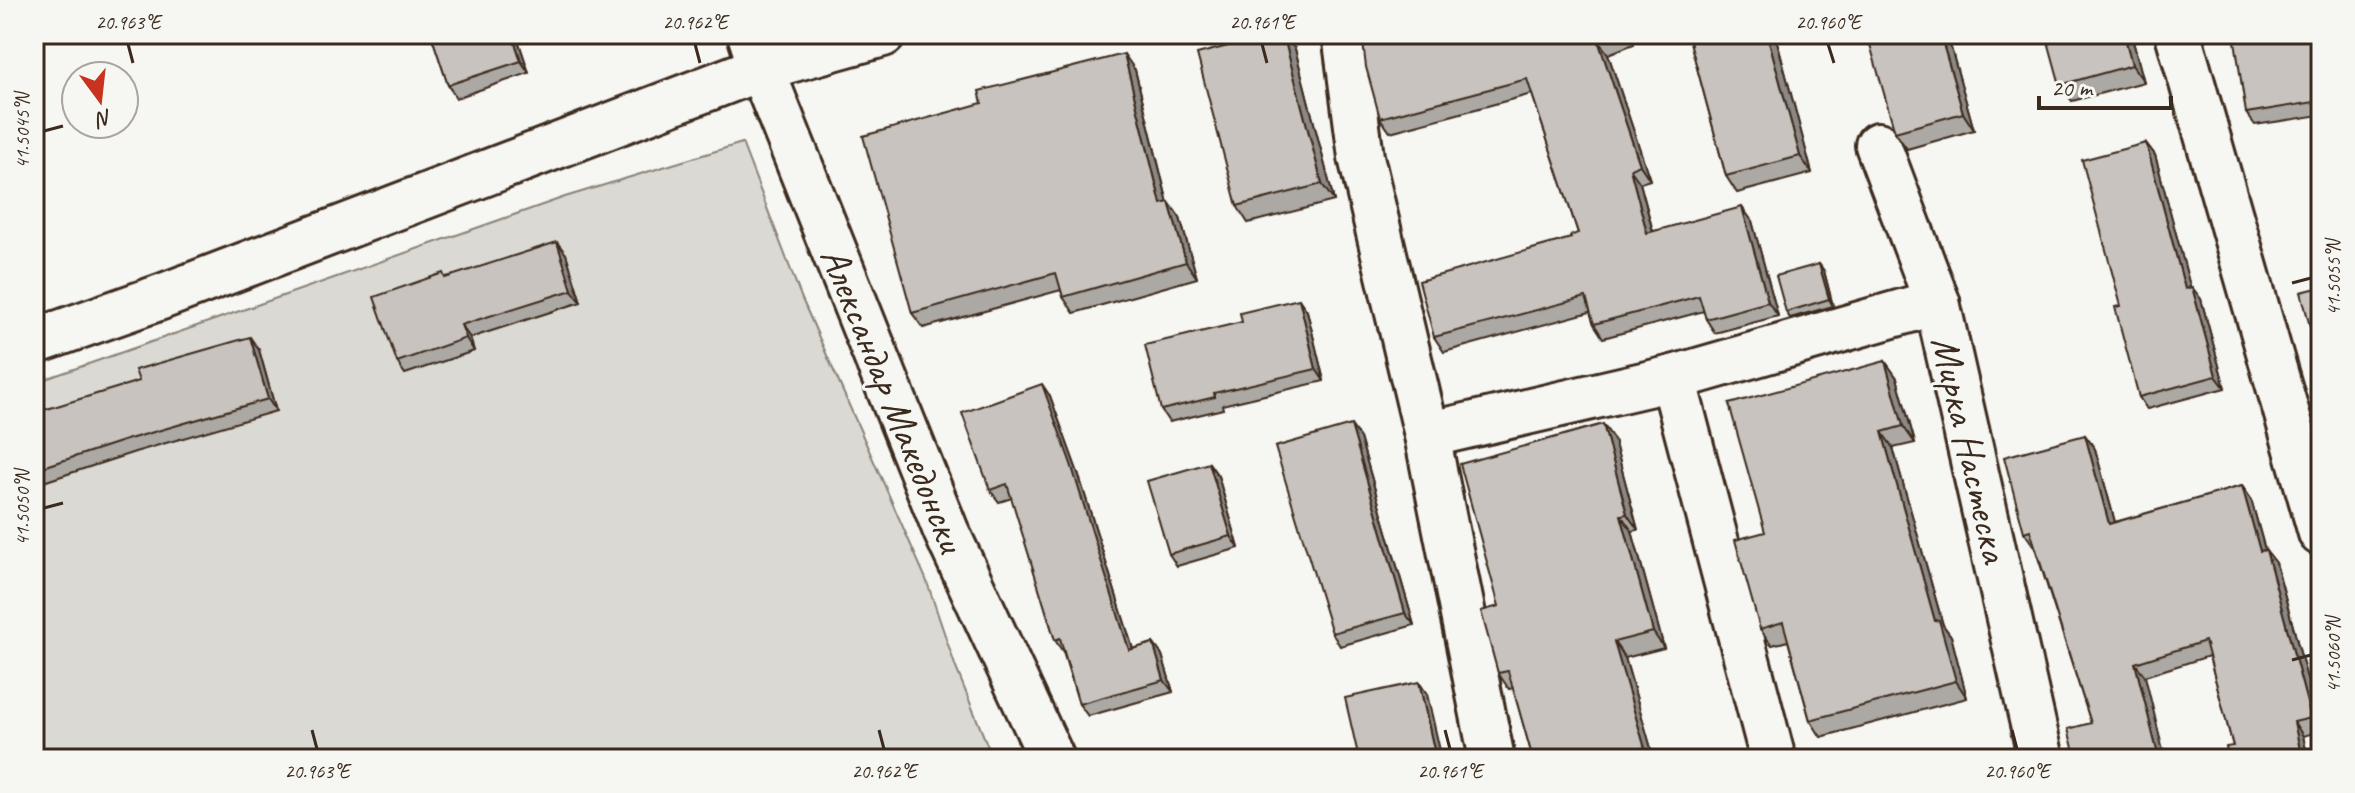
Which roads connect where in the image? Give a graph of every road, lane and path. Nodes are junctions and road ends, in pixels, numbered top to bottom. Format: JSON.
{"nodes":[{"id":1,"x":883,"y":34,"type":"edge"},
{"id":2,"x":1345,"y":34,"type":"edge"},
{"id":3,"x":2178,"y":34,"type":"edge"},
{"id":4,"x":755,"y":51,"type":"edge"},
{"id":5,"x":1878,"y":145,"type":"dead end"},
{"id":6,"x":1937,"y":302,"type":"junction"},
{"id":7,"x":34,"y":342,"type":"edge"},
{"id":8,"x":1673,"y":378,"type":"junction"},
{"id":9,"x":1427,"y":435,"type":"junction"},
{"id":10,"x":2321,"y":533,"type":"edge"},
{"id":11,"x":1052,"y":759,"type":"edge"},
{"id":12,"x":1492,"y":759,"type":"edge"},
{"id":13,"x":1773,"y":759,"type":"edge"},
{"id":14,"x":2041,"y":759,"type":"edge"}],
"edges":[{"from":1,"to":4,"type":"street"},
{"from":2,"to":9,"type":"street"},
{"from":3,"to":10,"type":"street"},
{"from":4,"to":7,"type":"street"},
{"from":4,"to":11,"type":"street","name":"Александар Македонски"},
{"from":5,"to":6,"type":"street","name":"Мирка Настеска"},
{"from":6,"to":8,"type":"street"},
{"from":6,"to":14,"type":"street","name":"Мирка Настеска"},
{"from":8,"to":9,"type":"street"},
{"from":8,"to":13,"type":"street"},
{"from":9,"to":12,"type":"street"}]}
